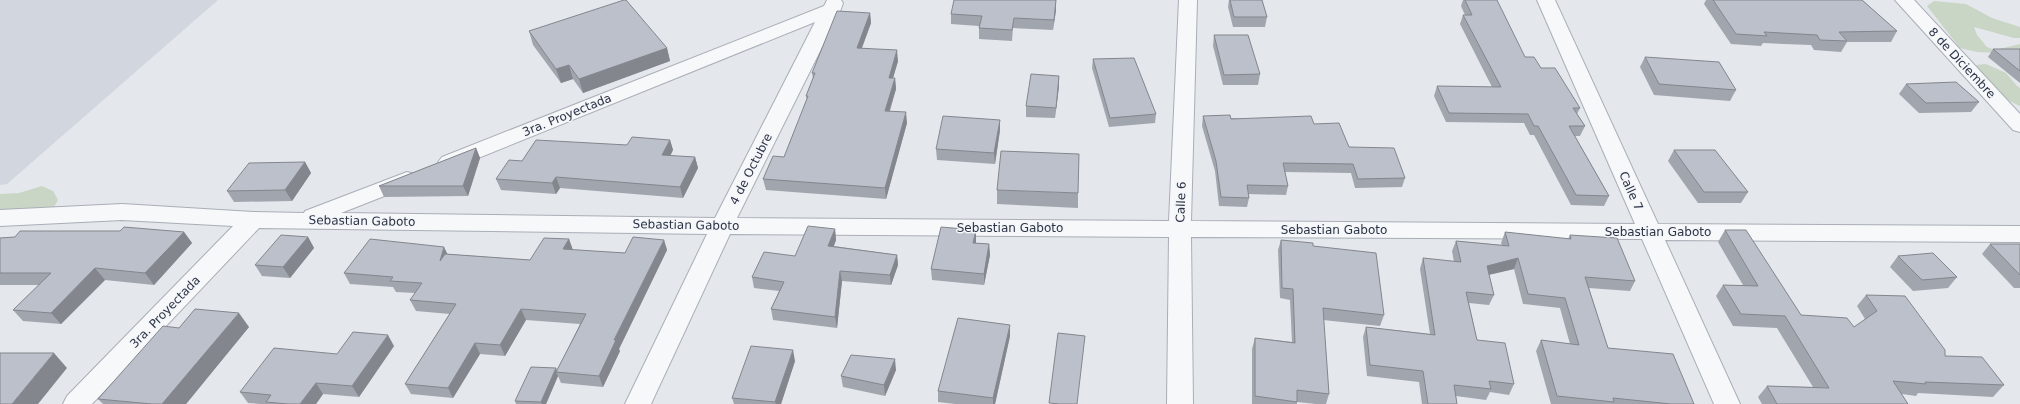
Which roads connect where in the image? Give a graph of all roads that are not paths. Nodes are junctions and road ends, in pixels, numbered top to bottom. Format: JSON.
{"nodes":[{"id":1,"x":1188,"y":0,"type":"edge"},
{"id":2,"x":1546,"y":0,"type":"edge"},
{"id":3,"x":1904,"y":0,"type":"edge"},
{"id":4,"x":833,"y":4,"type":"edge"},
{"id":5,"x":2020,"y":126,"type":"edge"},
{"id":6,"x":0,"y":218,"type":"edge"},
{"id":7,"x":253,"y":220,"type":"junction"},
{"id":8,"x":303,"y":220,"type":"junction"},
{"id":9,"x":722,"y":226,"type":"junction"},
{"id":10,"x":1180,"y":229,"type":"junction"},
{"id":11,"x":1649,"y":232,"type":"junction"},
{"id":12,"x":2020,"y":234,"type":"edge"},
{"id":13,"x":76,"y":404,"type":"edge"},
{"id":14,"x":638,"y":404,"type":"edge"},
{"id":15,"x":1180,"y":404,"type":"edge"},
{"id":16,"x":1727,"y":404,"type":"edge"}],
"edges":[{"from":1,"to":10,"type":"street","name":"Calle 6"},
{"from":2,"to":11,"type":"street","name":"Calle 7"},
{"from":3,"to":5,"type":"street","name":"8 de Diciembre"},
{"from":4,"to":8,"type":"street","name":"3ra. Proyectada"},
{"from":4,"to":9,"type":"street","name":"4 de Octubre"},
{"from":6,"to":7,"type":"street","name":"Sebastian Gaboto"},
{"from":7,"to":8,"type":"street","name":"Sebastian Gaboto"},
{"from":7,"to":13,"type":"street","name":"3ra. Proyectada"},
{"from":8,"to":9,"type":"street","name":"Sebastian Gaboto"},
{"from":9,"to":10,"type":"street","name":"Sebastian Gaboto"},
{"from":9,"to":14,"type":"street","name":"4 de Octubre"},
{"from":10,"to":11,"type":"street","name":"Sebastian Gaboto"},
{"from":10,"to":15,"type":"street","name":"Calle 6"},
{"from":11,"to":12,"type":"street","name":"Sebastian Gaboto"},
{"from":11,"to":16,"type":"street","name":"Calle 7"}]}
